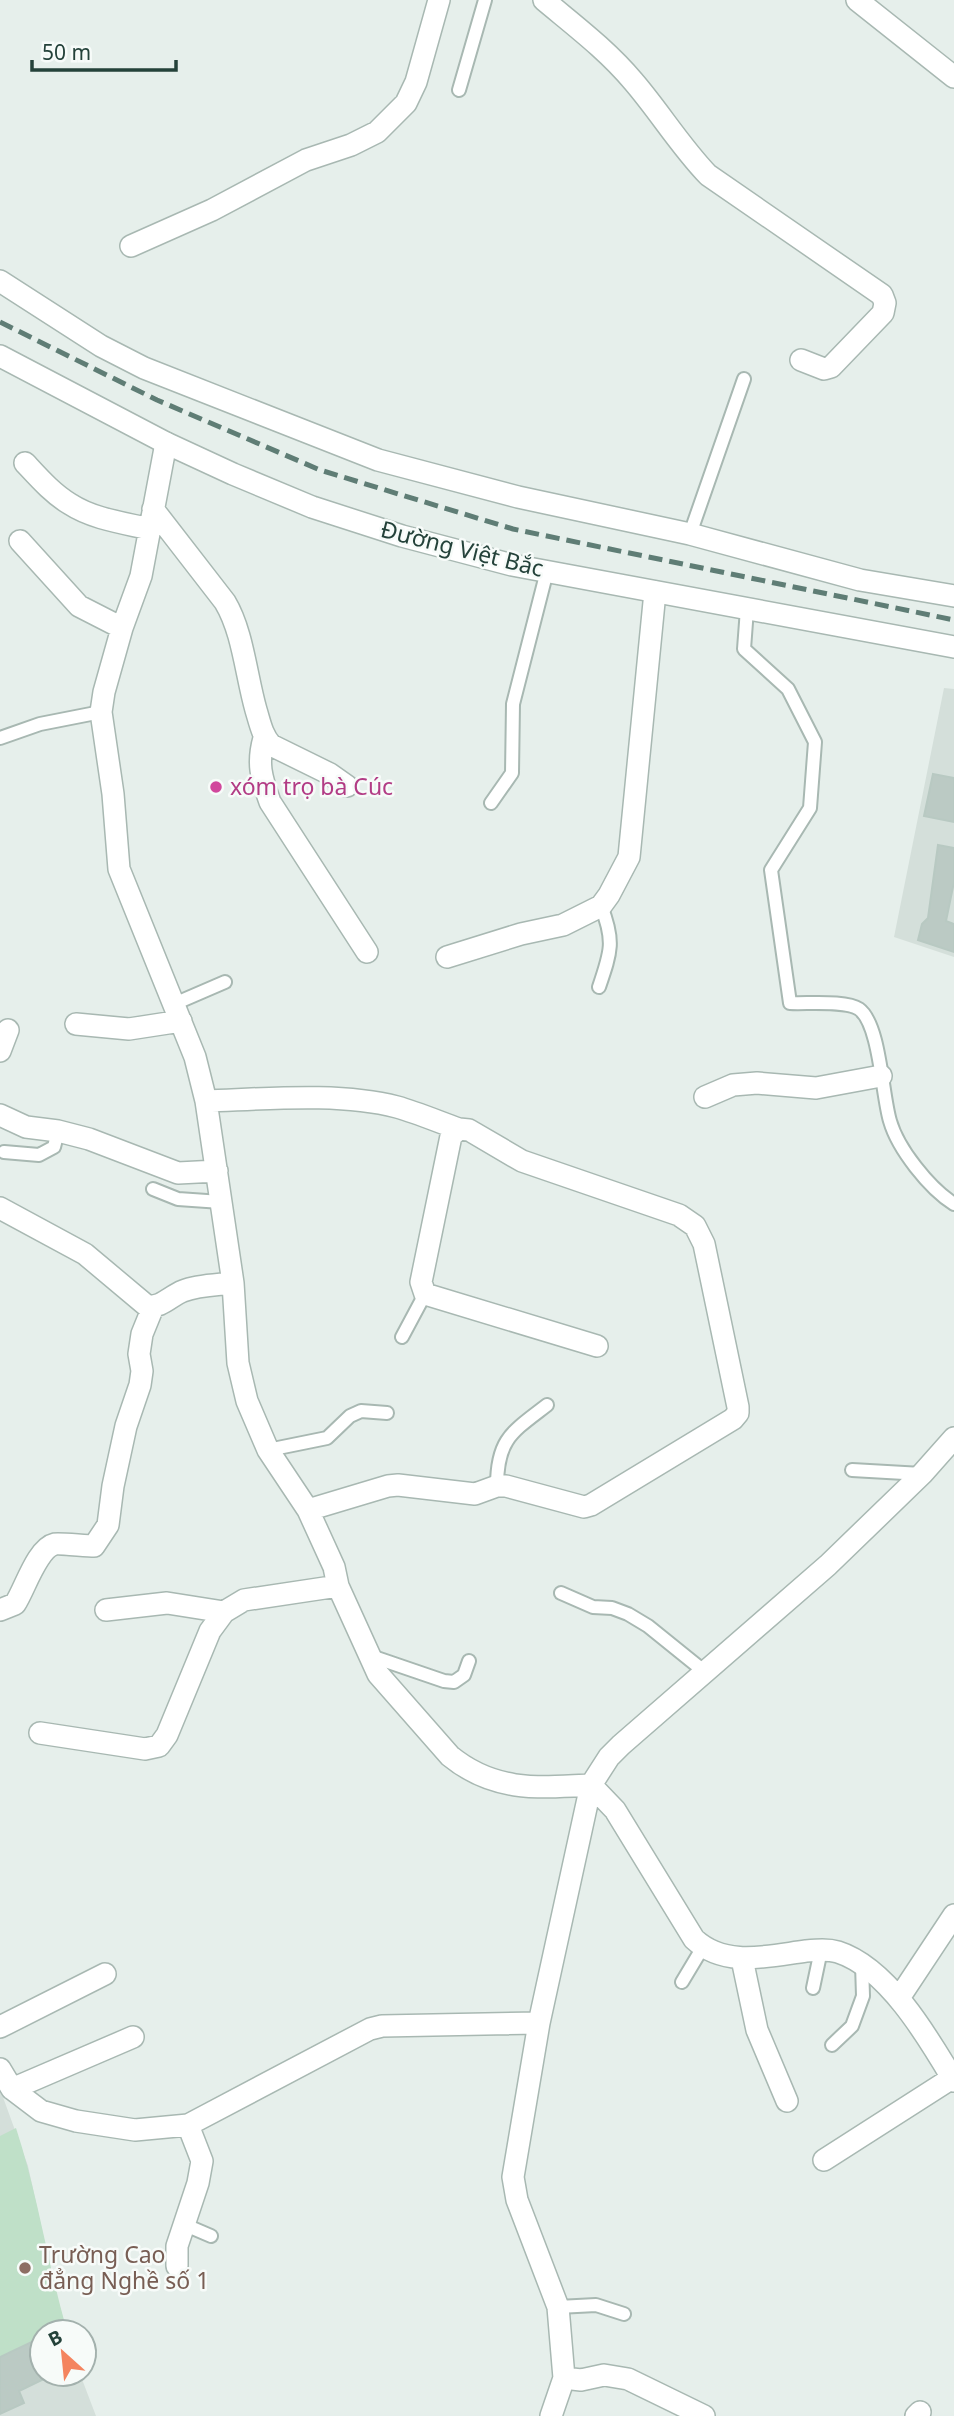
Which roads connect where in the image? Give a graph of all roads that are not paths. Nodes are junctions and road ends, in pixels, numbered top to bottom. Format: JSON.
{"nodes":[{"id":1,"x":439,"y":0,"type":"edge"},
{"id":2,"x":485,"y":0,"type":"edge"},
{"id":3,"x":544,"y":0,"type":"edge"},
{"id":4,"x":858,"y":0,"type":"edge"},
{"id":5,"x":954,"y":77,"type":"edge"},
{"id":6,"x":459,"y":90,"type":"dead end"},
{"id":7,"x":131,"y":246,"type":"dead end"},
{"id":8,"x":0,"y":281,"type":"edge"},
{"id":9,"x":0,"y":356,"type":"edge"},
{"id":10,"x":800,"y":359,"type":"dead end"},
{"id":11,"x":744,"y":379,"type":"dead end"},
{"id":12,"x":166,"y":443,"type":"junction"},
{"id":13,"x":25,"y":463,"type":"dead end"},
{"id":14,"x":152,"y":519,"type":"junction"},
{"id":15,"x":690,"y":534,"type":"junction"},
{"id":16,"x":20,"y":541,"type":"dead end"},
{"id":17,"x":547,"y":571,"type":"junction"},
{"id":18,"x":655,"y":592,"type":"junction"},
{"id":19,"x":954,"y":596,"type":"edge"},
{"id":20,"x":747,"y":608,"type":"junction"},
{"id":21,"x":122,"y":628,"type":"junction"},
{"id":22,"x":954,"y":647,"type":"edge"},
{"id":23,"x":101,"y":712,"type":"junction"},
{"id":24,"x":0,"y":738,"type":"edge"},
{"id":25,"x":264,"y":738,"type":"junction"},
{"id":26,"x":347,"y":786,"type":"dead end"},
{"id":27,"x":491,"y":803,"type":"dead end"},
{"id":28,"x":601,"y":906,"type":"junction"},
{"id":29,"x":367,"y":951,"type":"dead end"},
{"id":30,"x":447,"y":957,"type":"dead end"},
{"id":31,"x":225,"y":982,"type":"dead end"},
{"id":32,"x":599,"y":987,"type":"dead end"},
{"id":33,"x":177,"y":1013,"type":"junction"},
{"id":34,"x":76,"y":1024,"type":"dead end"},
{"id":35,"x":9,"y":1030,"type":"dead end"},
{"id":36,"x":0,"y":1051,"type":"edge"},
{"id":37,"x":881,"y":1076,"type":"junction"},
{"id":38,"x":705,"y":1097,"type":"dead end"},
{"id":39,"x":206,"y":1101,"type":"junction"},
{"id":40,"x":0,"y":1115,"type":"edge"},
{"id":41,"x":459,"y":1129,"type":"junction"},
{"id":42,"x":58,"y":1131,"type":"junction"},
{"id":43,"x":4,"y":1152,"type":"dead end"},
{"id":44,"x":217,"y":1171,"type":"junction"},
{"id":45,"x":153,"y":1189,"type":"dead end"},
{"id":46,"x":221,"y":1202,"type":"junction"},
{"id":47,"x":954,"y":1204,"type":"edge"},
{"id":48,"x":0,"y":1208,"type":"edge"},
{"id":49,"x":233,"y":1283,"type":"junction"},
{"id":50,"x":425,"y":1294,"type":"junction"},
{"id":51,"x":153,"y":1307,"type":"junction"},
{"id":52,"x":402,"y":1337,"type":"dead end"},
{"id":53,"x":597,"y":1346,"type":"dead end"},
{"id":54,"x":547,"y":1405,"type":"dead end"},
{"id":55,"x":387,"y":1413,"type":"dead end"},
{"id":56,"x":954,"y":1438,"type":"edge"},
{"id":57,"x":268,"y":1450,"type":"junction"},
{"id":58,"x":852,"y":1470,"type":"dead end"},
{"id":59,"x":922,"y":1474,"type":"junction"},
{"id":60,"x":497,"y":1486,"type":"junction"},
{"id":61,"x":308,"y":1510,"type":"junction"},
{"id":62,"x":338,"y":1586,"type":"junction"},
{"id":63,"x":561,"y":1593,"type":"dead end"},
{"id":64,"x":0,"y":1610,"type":"edge"},
{"id":65,"x":106,"y":1610,"type":"dead end"},
{"id":66,"x":224,"y":1612,"type":"junction"},
{"id":67,"x":368,"y":1655,"type":"junction"},
{"id":68,"x":469,"y":1661,"type":"dead end"},
{"id":69,"x":705,"y":1672,"type":"junction"},
{"id":70,"x":40,"y":1733,"type":"dead end"},
{"id":71,"x":591,"y":1785,"type":"junction"},
{"id":72,"x":954,"y":1915,"type":"edge"},
{"id":73,"x":703,"y":1947,"type":"junction"},
{"id":74,"x":821,"y":1950,"type":"junction"},
{"id":75,"x":742,"y":1959,"type":"junction"},
{"id":76,"x":862,"y":1964,"type":"junction"},
{"id":77,"x":105,"y":1974,"type":"dead end"},
{"id":78,"x":682,"y":1982,"type":"dead end"},
{"id":79,"x":813,"y":1988,"type":"dead end"},
{"id":80,"x":899,"y":1998,"type":"junction"},
{"id":81,"x":539,"y":2023,"type":"junction"},
{"id":82,"x":0,"y":2027,"type":"edge"},
{"id":83,"x":134,"y":2036,"type":"dead end"},
{"id":84,"x":832,"y":2045,"type":"dead end"},
{"id":85,"x":0,"y":2069,"type":"edge"},
{"id":86,"x":953,"y":2080,"type":"edge"},
{"id":87,"x":12,"y":2089,"type":"junction"},
{"id":88,"x":787,"y":2101,"type":"dead end"},
{"id":89,"x":188,"y":2125,"type":"junction"},
{"id":90,"x":824,"y":2160,"type":"dead end"},
{"id":91,"x":183,"y":2224,"type":"junction"},
{"id":92,"x":211,"y":2236,"type":"dead end"},
{"id":93,"x":177,"y":2266,"type":"dead end"},
{"id":94,"x":558,"y":2307,"type":"junction"},
{"id":95,"x":624,"y":2314,"type":"dead end"},
{"id":96,"x":564,"y":2378,"type":"junction"},
{"id":97,"x":658,"y":2394,"type":"junction"},
{"id":98,"x":551,"y":2416,"type":"edge"},
{"id":99,"x":665,"y":2416,"type":"edge"},
{"id":100,"x":704,"y":2416,"type":"edge"}],
"edges":[{"from":1,"to":7,"type":"street"},
{"from":2,"to":6,"type":"lane"},
{"from":3,"to":10,"type":"street"},
{"from":4,"to":5,"type":"street"},
{"from":8,"to":15,"type":"street"},
{"from":9,"to":12,"type":"street","name":"Đường Việt Bắc"},
{"from":11,"to":15,"type":"lane"},
{"from":12,"to":14,"type":"street"},
{"from":12,"to":17,"type":"street","name":"Đường Việt Bắc"},
{"from":13,"to":14,"type":"street"},
{"from":14,"to":21,"type":"street"},
{"from":14,"to":25,"type":"street"},
{"from":15,"to":19,"type":"street"},
{"from":16,"to":21,"type":"street"},
{"from":17,"to":18,"type":"street","name":"Đường Việt Bắc"},
{"from":17,"to":27,"type":"lane"},
{"from":18,"to":20,"type":"street","name":"Đường Việt Bắc"},
{"from":18,"to":28,"type":"street"},
{"from":20,"to":22,"type":"street","name":"Đường Việt Bắc"},
{"from":20,"to":37,"type":"lane"},
{"from":21,"to":23,"type":"street"},
{"from":23,"to":24,"type":"lane"},
{"from":23,"to":33,"type":"street"},
{"from":25,"to":26,"type":"street"},
{"from":25,"to":29,"type":"street"},
{"from":28,"to":30,"type":"street"},
{"from":28,"to":32,"type":"lane"},
{"from":31,"to":33,"type":"lane"},
{"from":33,"to":34,"type":"street"},
{"from":33,"to":39,"type":"street"},
{"from":35,"to":36,"type":"street"},
{"from":37,"to":38,"type":"street"},
{"from":37,"to":47,"type":"lane"},
{"from":39,"to":41,"type":"street"},
{"from":39,"to":44,"type":"street"},
{"from":40,"to":42,"type":"street"},
{"from":41,"to":50,"type":"street"},
{"from":41,"to":60,"type":"street"},
{"from":42,"to":43,"type":"lane"},
{"from":42,"to":44,"type":"street"},
{"from":44,"to":46,"type":"street"},
{"from":45,"to":46,"type":"lane"},
{"from":46,"to":49,"type":"street"},
{"from":48,"to":51,"type":"street"},
{"from":49,"to":51,"type":"street"},
{"from":49,"to":57,"type":"street"},
{"from":50,"to":52,"type":"lane"},
{"from":50,"to":53,"type":"street"},
{"from":51,"to":64,"type":"street"},
{"from":54,"to":60,"type":"lane"},
{"from":55,"to":57,"type":"lane"},
{"from":56,"to":59,"type":"street"},
{"from":57,"to":61,"type":"street"},
{"from":58,"to":59,"type":"lane"},
{"from":59,"to":69,"type":"street"},
{"from":60,"to":61,"type":"street"},
{"from":61,"to":62,"type":"street"},
{"from":62,"to":66,"type":"street"},
{"from":62,"to":67,"type":"street"},
{"from":63,"to":69,"type":"lane"},
{"from":65,"to":66,"type":"street"},
{"from":66,"to":70,"type":"street"},
{"from":67,"to":68,"type":"lane"},
{"from":67,"to":71,"type":"street"},
{"from":69,"to":71,"type":"street"},
{"from":71,"to":73,"type":"street"},
{"from":71,"to":81,"type":"street"},
{"from":72,"to":80,"type":"street"},
{"from":73,"to":75,"type":"street"},
{"from":73,"to":78,"type":"lane"},
{"from":74,"to":75,"type":"street"},
{"from":74,"to":76,"type":"street"},
{"from":74,"to":79,"type":"lane"},
{"from":75,"to":88,"type":"street"},
{"from":76,"to":80,"type":"street"},
{"from":76,"to":84,"type":"lane"},
{"from":77,"to":82,"type":"street"},
{"from":80,"to":86,"type":"street"},
{"from":81,"to":89,"type":"street"},
{"from":81,"to":94,"type":"street"},
{"from":83,"to":87,"type":"street"},
{"from":85,"to":87,"type":"street"},
{"from":86,"to":90,"type":"street"},
{"from":87,"to":89,"type":"street"},
{"from":89,"to":91,"type":"street"},
{"from":91,"to":92,"type":"lane"},
{"from":91,"to":93,"type":"street"},
{"from":94,"to":95,"type":"lane"},
{"from":94,"to":96,"type":"street"},
{"from":96,"to":97,"type":"street"},
{"from":96,"to":98,"type":"street"},
{"from":97,"to":99,"type":"street"},
{"from":97,"to":100,"type":"street"}]}
